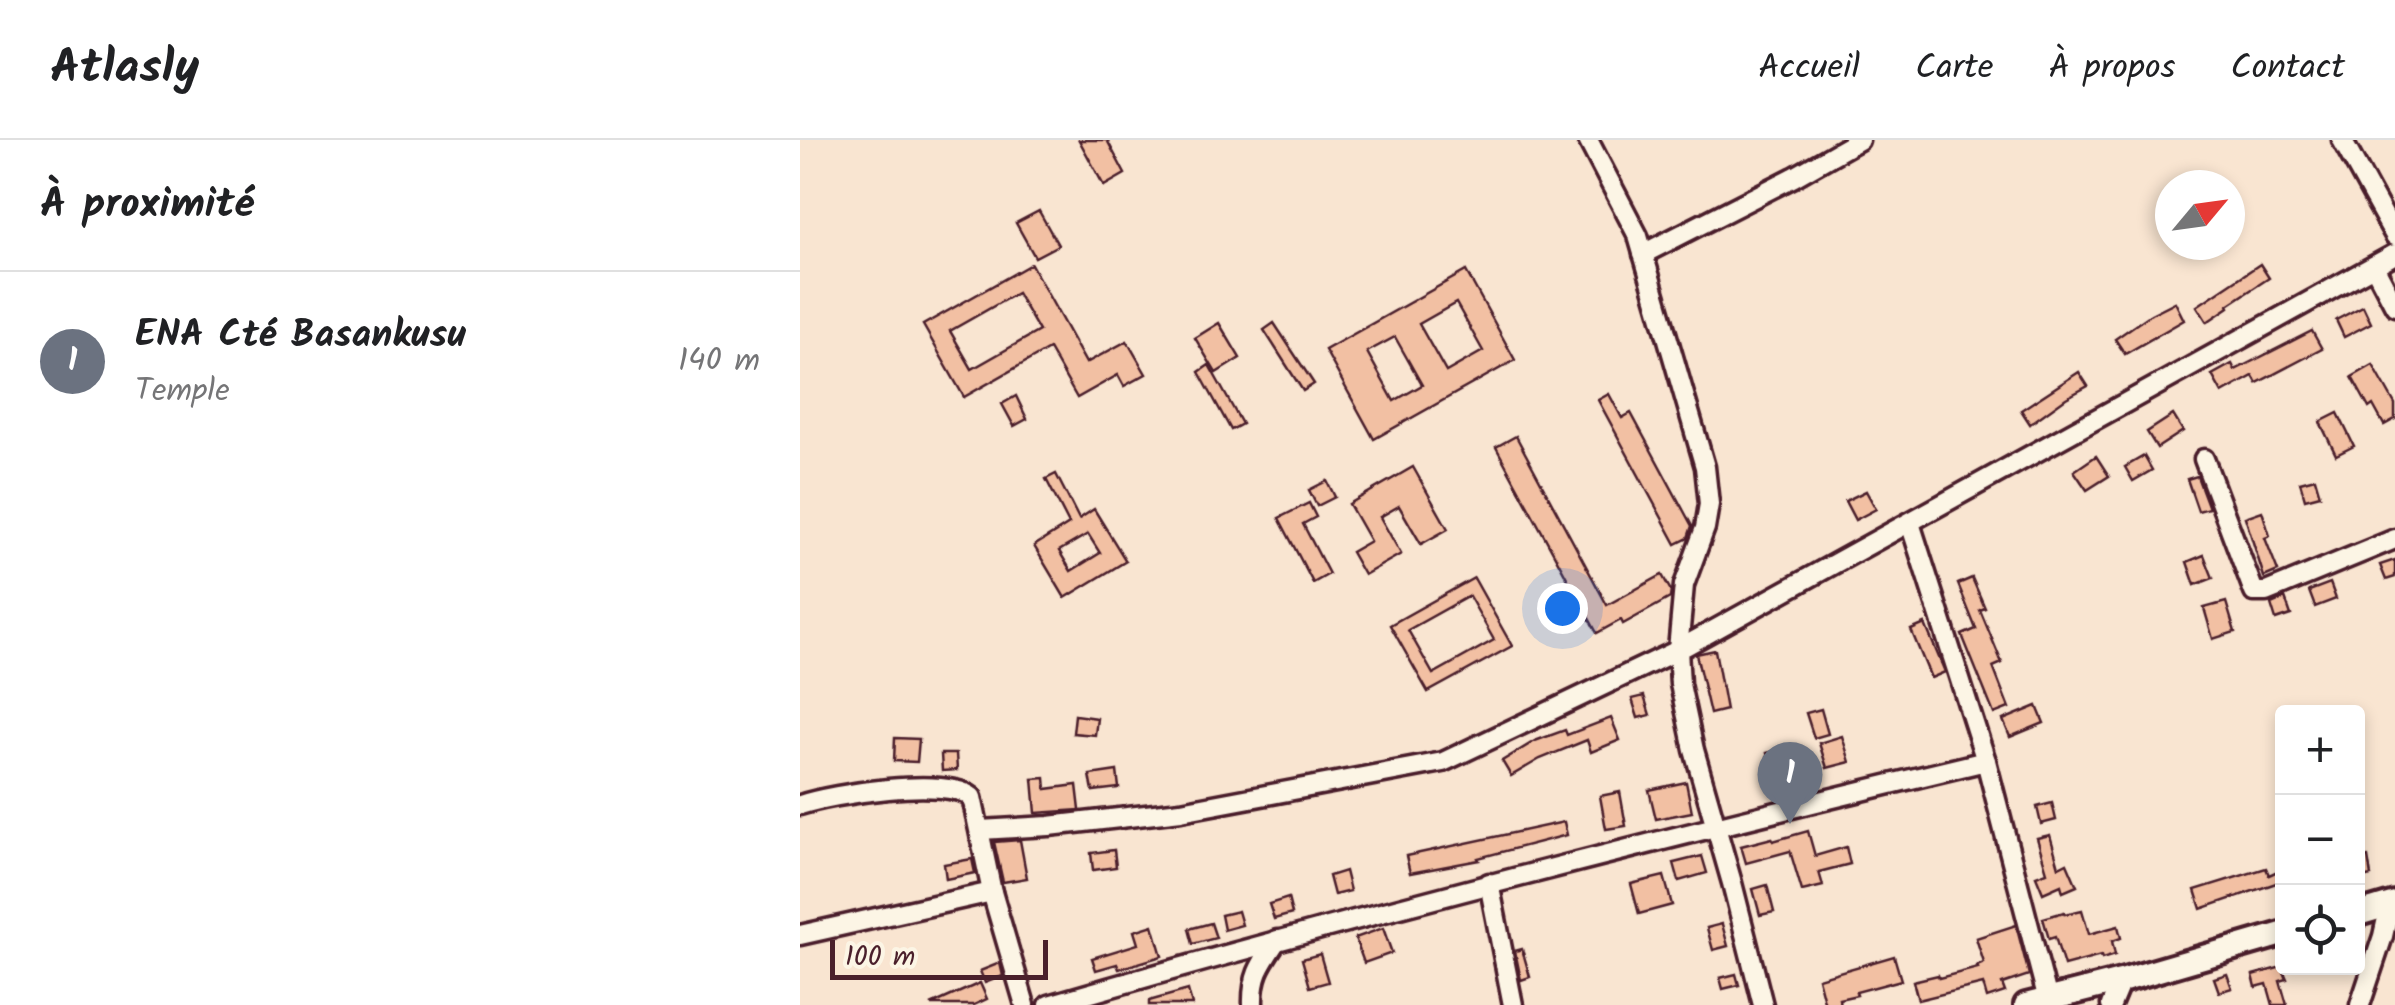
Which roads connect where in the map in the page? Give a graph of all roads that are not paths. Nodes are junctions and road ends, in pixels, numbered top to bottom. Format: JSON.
{"nodes":[{"id":1,"x":1588,"y":140,"type":"edge"},
{"id":2,"x":1860,"y":140,"type":"edge"},
{"id":3,"x":2350,"y":143,"type":"edge"},
{"id":4,"x":2395,"y":236,"type":"edge"},
{"id":5,"x":1643,"y":254,"type":"junction"},
{"id":6,"x":2395,"y":254,"type":"edge"},
{"id":7,"x":2374,"y":266,"type":"junction"},
{"id":8,"x":2395,"y":306,"type":"edge"},
{"id":9,"x":2204,"y":459,"type":"dead end"},
{"id":10,"x":1910,"y":522,"type":"junction"},
{"id":11,"x":2395,"y":539,"type":"edge"},
{"id":12,"x":1678,"y":650,"type":"junction"},
{"id":13,"x":1986,"y":760,"type":"junction"},
{"id":14,"x":800,"y":805,"type":"edge"},
{"id":15,"x":1716,"y":826,"type":"junction"},
{"id":16,"x":980,"y":830,"type":"junction"},
{"id":17,"x":1489,"y":883,"type":"junction"},
{"id":18,"x":992,"y":892,"type":"junction"},
{"id":19,"x":2393,"y":904,"type":"edge"},
{"id":20,"x":2365,"y":912,"type":"edge"},
{"id":21,"x":800,"y":935,"type":"edge"},
{"id":22,"x":2275,"y":936,"type":"edge"},
{"id":23,"x":1278,"y":940,"type":"junction"},
{"id":24,"x":2121,"y":981,"type":"junction"},
{"id":25,"x":2037,"y":1002,"type":"edge"},
{"id":26,"x":1025,"y":1005,"type":"edge"},
{"id":27,"x":1048,"y":1005,"type":"edge"},
{"id":28,"x":1253,"y":1005,"type":"edge"},
{"id":29,"x":1513,"y":1005,"type":"edge"},
{"id":30,"x":1763,"y":1005,"type":"edge"},
{"id":31,"x":2111,"y":1005,"type":"edge"},
{"id":32,"x":2360,"y":1005,"type":"edge"}],
"edges":[{"from":1,"to":5,"type":"street"},
{"from":2,"to":5,"type":"street"},
{"from":3,"to":4,"type":"street"},
{"from":5,"to":12,"type":"street"},
{"from":6,"to":7,"type":"street"},
{"from":7,"to":8,"type":"street"},
{"from":7,"to":10,"type":"street"},
{"from":9,"to":11,"type":"street"},
{"from":10,"to":12,"type":"street"},
{"from":10,"to":13,"type":"street"},
{"from":12,"to":15,"type":"street"},
{"from":12,"to":16,"type":"street"},
{"from":13,"to":15,"type":"street"},
{"from":13,"to":25,"type":"street"},
{"from":14,"to":16,"type":"street"},
{"from":15,"to":17,"type":"street"},
{"from":15,"to":30,"type":"street"},
{"from":16,"to":18,"type":"street"},
{"from":17,"to":23,"type":"street"},
{"from":17,"to":29,"type":"street"},
{"from":18,"to":21,"type":"street"},
{"from":18,"to":26,"type":"street"},
{"from":19,"to":20,"type":"street"},
{"from":19,"to":32,"type":"street"},
{"from":22,"to":24,"type":"street"},
{"from":23,"to":27,"type":"street"},
{"from":23,"to":28,"type":"street"},
{"from":24,"to":25,"type":"street"},
{"from":24,"to":31,"type":"street"}]}
